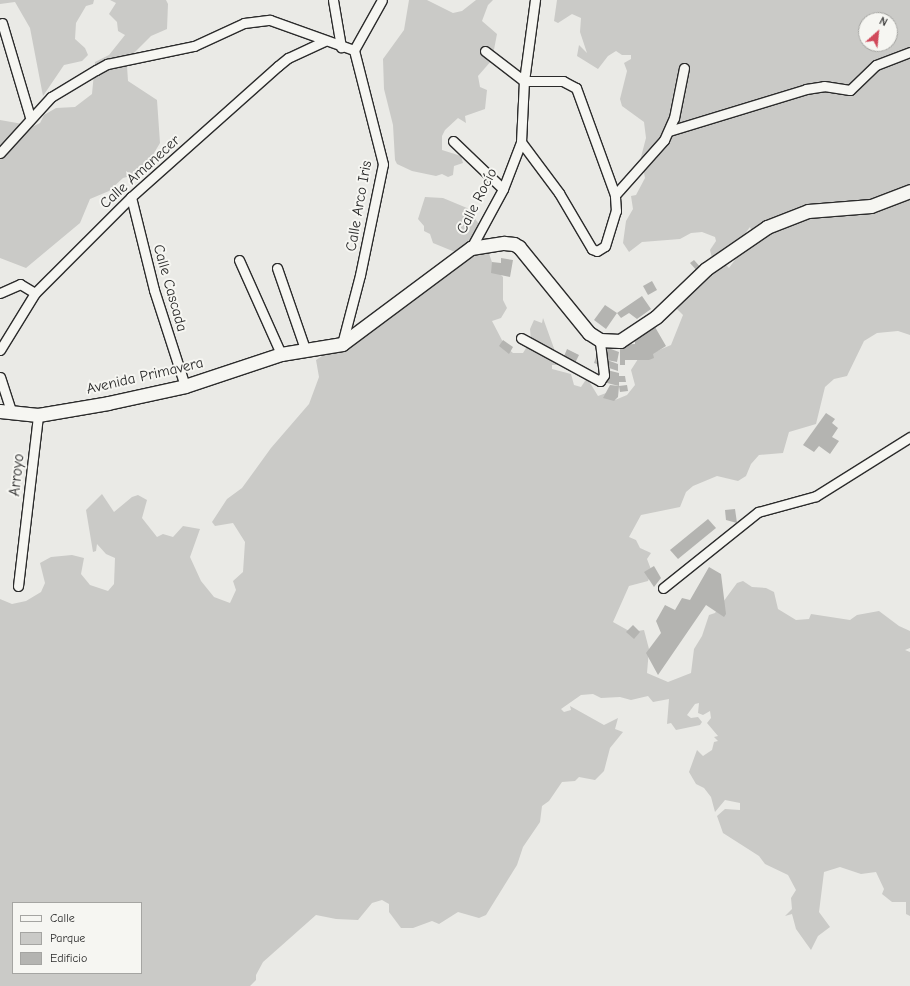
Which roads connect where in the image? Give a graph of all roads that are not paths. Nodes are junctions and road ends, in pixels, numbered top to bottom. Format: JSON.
{"nodes":[{"id":1,"x":333,"y":0,"type":"edge"},
{"id":2,"x":382,"y":0,"type":"edge"},
{"id":3,"x":535,"y":0,"type":"edge"},
{"id":4,"x":2,"y":22,"type":"dead end"},
{"id":5,"x":324,"y":41,"type":"junction"},
{"id":6,"x":341,"y":47,"type":"junction"},
{"id":7,"x":354,"y":50,"type":"junction"},
{"id":8,"x":486,"y":51,"type":"dead end"},
{"id":9,"x":910,"y":52,"type":"edge"},
{"id":10,"x":684,"y":68,"type":"dead end"},
{"id":11,"x":524,"y":80,"type":"junction"},
{"id":12,"x":30,"y":117,"type":"junction"},
{"id":13,"x":669,"y":131,"type":"junction"},
{"id":14,"x":453,"y":141,"type":"dead end"},
{"id":15,"x":521,"y":142,"type":"junction"},
{"id":16,"x":0,"y":153,"type":"edge"},
{"id":17,"x":503,"y":189,"type":"junction"},
{"id":18,"x":910,"y":191,"type":"edge"},
{"id":19,"x":615,"y":195,"type":"junction"},
{"id":20,"x":131,"y":197,"type":"junction"},
{"id":21,"x":471,"y":248,"type":"junction"},
{"id":22,"x":239,"y":260,"type":"dead end"},
{"id":23,"x":277,"y":268,"type":"dead end"},
{"id":24,"x":0,"y":293,"type":"edge"},
{"id":25,"x":35,"y":293,"type":"junction"},
{"id":26,"x":521,"y":338,"type":"dead end"},
{"id":27,"x":600,"y":340,"type":"junction"},
{"id":28,"x":342,"y":344,"type":"junction"},
{"id":29,"x":305,"y":349,"type":"junction"},
{"id":30,"x":0,"y":350,"type":"edge"},
{"id":31,"x":281,"y":354,"type":"junction"},
{"id":32,"x":0,"y":377,"type":"edge"},
{"id":33,"x":185,"y":386,"type":"junction"},
{"id":34,"x":5,"y":411,"type":"edge"},
{"id":35,"x":38,"y":415,"type":"junction"},
{"id":36,"x":910,"y":437,"type":"edge"},
{"id":37,"x":18,"y":586,"type":"dead end"},
{"id":38,"x":663,"y":588,"type":"dead end"}],
"edges":[{"from":1,"to":6,"type":"street"},
{"from":2,"to":7,"type":"street"},
{"from":3,"to":11,"type":"street","name":"Calle Rocío"},
{"from":4,"to":12,"type":"street"},
{"from":5,"to":6,"type":"street"},
{"from":5,"to":12,"type":"street"},
{"from":5,"to":20,"type":"street","name":"Calle Amanecer"},
{"from":6,"to":7,"type":"street"},
{"from":7,"to":28,"type":"street","name":"Calle Arco Iris"},
{"from":8,"to":11,"type":"street"},
{"from":9,"to":13,"type":"street"},
{"from":10,"to":13,"type":"street"},
{"from":11,"to":15,"type":"street","name":"Calle Rocío"},
{"from":11,"to":19,"type":"street"},
{"from":12,"to":16,"type":"street"},
{"from":13,"to":19,"type":"street"},
{"from":14,"to":17,"type":"street"},
{"from":15,"to":17,"type":"street","name":"Calle Rocío"},
{"from":15,"to":19,"type":"street"},
{"from":17,"to":21,"type":"street","name":"Calle Rocío"},
{"from":18,"to":27,"type":"street"},
{"from":20,"to":25,"type":"street","name":"Calle Amanecer"},
{"from":20,"to":33,"type":"street","name":"Calle Cascada"},
{"from":21,"to":27,"type":"street"},
{"from":21,"to":28,"type":"street","name":"Calle Rocío"},
{"from":22,"to":31,"type":"street"},
{"from":23,"to":29,"type":"street"},
{"from":24,"to":25,"type":"street"},
{"from":25,"to":30,"type":"street","name":"Calle Amanecer"},
{"from":26,"to":27,"type":"street"},
{"from":28,"to":29,"type":"street","name":"Avenida Primavera"},
{"from":29,"to":31,"type":"street","name":"Avenida Primavera"},
{"from":31,"to":33,"type":"street","name":"Avenida Primavera"},
{"from":32,"to":34,"type":"street"},
{"from":33,"to":35,"type":"street","name":"Avenida Primavera"},
{"from":34,"to":35,"type":"street","name":"Avenida Primavera"},
{"from":35,"to":37,"type":"street","name":"Arroyo"},
{"from":36,"to":38,"type":"street"}]}
